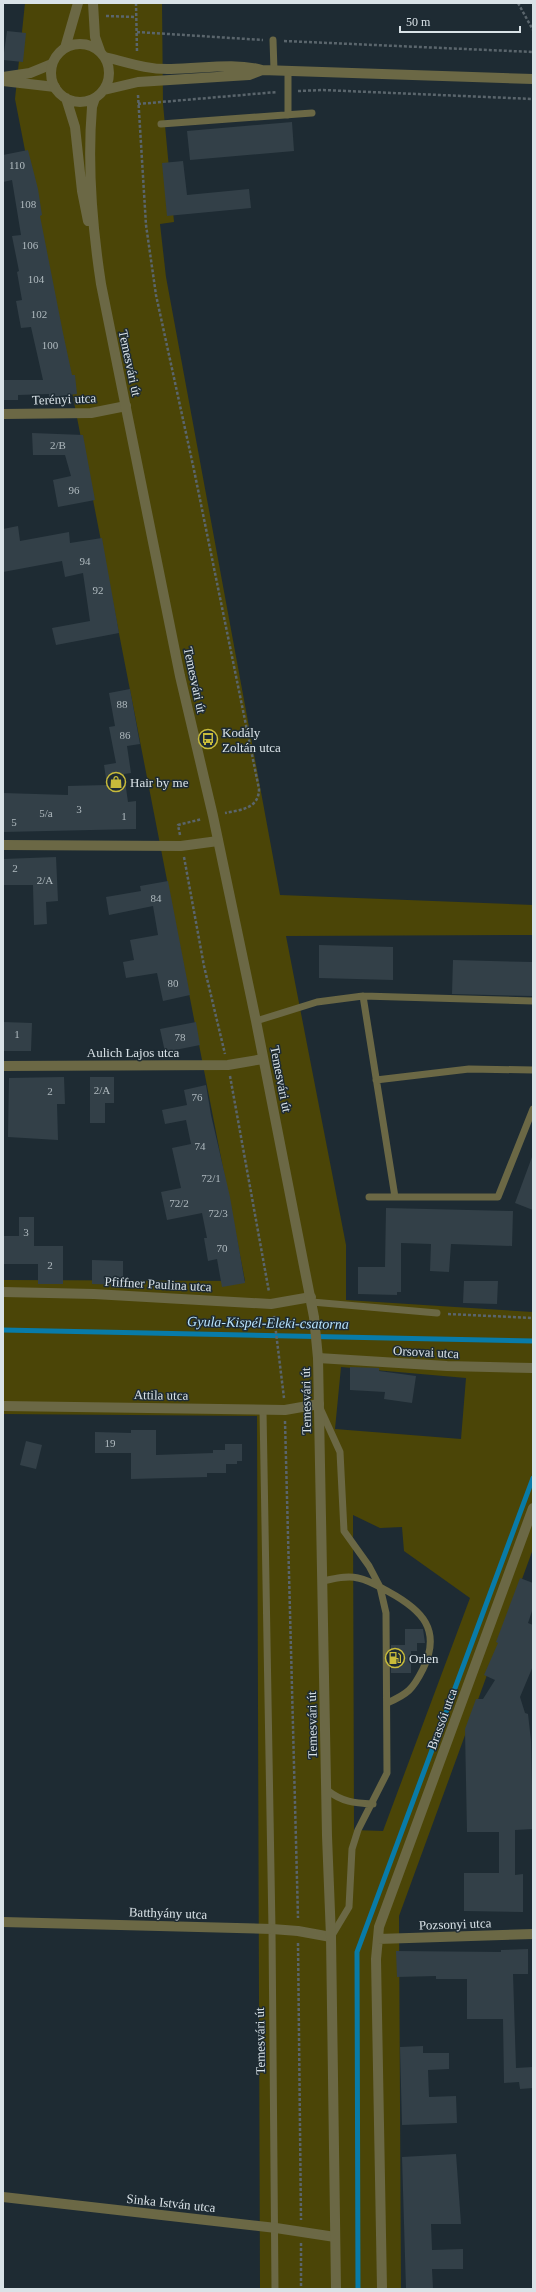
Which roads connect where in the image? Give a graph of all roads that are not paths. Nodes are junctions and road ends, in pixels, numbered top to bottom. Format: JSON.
{"nodes":[{"id":1,"x":78,"y":3,"type":"edge"},
{"id":2,"x":93,"y":3,"type":"edge"},
{"id":3,"x":273,"y":40,"type":"road end"},
{"id":4,"x":65,"y":48,"type":"junction"},
{"id":5,"x":102,"y":54,"type":"junction"},
{"id":6,"x":52,"y":64,"type":"junction"},
{"id":7,"x":262,"y":70,"type":"junction"},
{"id":8,"x":274,"y":70,"type":"junction"},
{"id":9,"x":288,"y":70,"type":"junction"},
{"id":10,"x":3,"y":77,"type":"edge"},
{"id":11,"x":533,"y":79,"type":"edge"},
{"id":12,"x":3,"y":81,"type":"edge"},
{"id":13,"x":55,"y":87,"type":"junction"},
{"id":14,"x":104,"y":90,"type":"junction"},
{"id":15,"x":66,"y":98,"type":"junction"},
{"id":16,"x":95,"y":98,"type":"junction"},
{"id":17,"x":312,"y":113,"type":"dead end"},
{"id":18,"x":288,"y":115,"type":"junction"},
{"id":19,"x":161,"y":124,"type":"dead end"},
{"id":20,"x":94,"y":240,"type":"junction"},
{"id":21,"x":126,"y":406,"type":"junction"},
{"id":22,"x":3,"y":414,"type":"edge"},
{"id":23,"x":218,"y":841,"type":"junction"},
{"id":24,"x":3,"y":845,"type":"edge"},
{"id":25,"x":363,"y":996,"type":"junction"},
{"id":26,"x":533,"y":1000,"type":"edge"},
{"id":27,"x":256,"y":1021,"type":"junction"},
{"id":28,"x":263,"y":1059,"type":"junction"},
{"id":29,"x":3,"y":1066,"type":"edge"},
{"id":30,"x":533,"y":1070,"type":"edge"},
{"id":31,"x":376,"y":1080,"type":"junction"},
{"id":32,"x":533,"y":1108,"type":"edge"},
{"id":33,"x":369,"y":1197,"type":"dead end"},
{"id":34,"x":395,"y":1197,"type":"junction"},
{"id":35,"x":3,"y":1292,"type":"edge"},
{"id":36,"x":312,"y":1300,"type":"junction"},
{"id":37,"x":438,"y":1313,"type":"road end"},
{"id":38,"x":318,"y":1353,"type":"junction"},
{"id":39,"x":533,"y":1368,"type":"edge"},
{"id":40,"x":319,"y":1404,"type":"junction"},
{"id":41,"x":3,"y":1407,"type":"edge"},
{"id":42,"x":263,"y":1410,"type":"junction"},
{"id":43,"x":533,"y":1508,"type":"edge"},
{"id":44,"x":322,"y":1581,"type":"junction"},
{"id":45,"x":380,"y":1587,"type":"junction"},
{"id":46,"x":387,"y":1703,"type":"junction"},
{"id":47,"x":327,"y":1790,"type":"junction"},
{"id":48,"x":373,"y":1804,"type":"junction"},
{"id":49,"x":3,"y":1922,"type":"edge"},
{"id":50,"x":272,"y":1929,"type":"junction"},
{"id":51,"x":533,"y":1934,"type":"edge"},
{"id":52,"x":331,"y":1937,"type":"junction"},
{"id":53,"x":378,"y":1939,"type":"junction"},
{"id":54,"x":3,"y":2197,"type":"edge"},
{"id":55,"x":276,"y":2228,"type":"junction"},
{"id":56,"x":335,"y":2237,"type":"junction"},
{"id":57,"x":275,"y":2289,"type":"edge"},
{"id":58,"x":336,"y":2289,"type":"edge"},
{"id":59,"x":382,"y":2289,"type":"edge"}],
"edges":[{"from":1,"to":4,"type":"street"},
{"from":2,"to":5,"type":"street"},
{"from":3,"to":8,"type":"lane"},
{"from":4,"to":5,"type":"street"},
{"from":4,"to":6,"type":"street"},
{"from":5,"to":7,"type":"street"},
{"from":5,"to":14,"type":"street"},
{"from":6,"to":10,"type":"street"},
{"from":6,"to":13,"type":"street"},
{"from":7,"to":8,"type":"street"},
{"from":7,"to":14,"type":"street"},
{"from":8,"to":9,"type":"street"},
{"from":9,"to":11,"type":"street"},
{"from":9,"to":18,"type":"lane"},
{"from":12,"to":13,"type":"street"},
{"from":13,"to":15,"type":"street"},
{"from":14,"to":16,"type":"street"},
{"from":15,"to":16,"type":"street"},
{"from":15,"to":20,"type":"street","name":"Temesvári út"},
{"from":16,"to":20,"type":"street","name":"Temesvári út"},
{"from":17,"to":18,"type":"lane"},
{"from":18,"to":19,"type":"lane"},
{"from":20,"to":21,"type":"street","name":"Temesvári út"},
{"from":21,"to":22,"type":"street","name":"Terényi utca"},
{"from":21,"to":23,"type":"street","name":"Temesvári út"},
{"from":23,"to":24,"type":"street"},
{"from":23,"to":27,"type":"street","name":"Temesvári út"},
{"from":25,"to":26,"type":"lane"},
{"from":25,"to":27,"type":"lane"},
{"from":25,"to":31,"type":"lane"},
{"from":27,"to":28,"type":"street","name":"Temesvári út"},
{"from":28,"to":29,"type":"street","name":"Aulich Lajos utca"},
{"from":28,"to":36,"type":"street","name":"Temesvári út"},
{"from":30,"to":31,"type":"lane"},
{"from":31,"to":34,"type":"lane"},
{"from":32,"to":34,"type":"lane"},
{"from":33,"to":34,"type":"lane"},
{"from":35,"to":36,"type":"street","name":"Pfiffner Paulina utca"},
{"from":36,"to":37,"type":"lane"},
{"from":36,"to":38,"type":"street","name":"Temesvári út"},
{"from":38,"to":39,"type":"street","name":"Orsovai utca"},
{"from":38,"to":40,"type":"street","name":"Temesvári út"},
{"from":40,"to":42,"type":"street","name":"Attila utca"},
{"from":40,"to":44,"type":"street","name":"Temesvári út"},
{"from":40,"to":45,"type":"lane"},
{"from":41,"to":42,"type":"street","name":"Attila utca"},
{"from":42,"to":50,"type":"lane","name":"Temesvári út"},
{"from":43,"to":53,"type":"street","name":"Brassói utca"},
{"from":44,"to":45,"type":"lane"},
{"from":44,"to":47,"type":"street","name":"Temesvári út"},
{"from":45,"to":46,"type":"lane"},
{"from":45,"to":46,"type":"lane"},
{"from":46,"to":48,"type":"lane"},
{"from":47,"to":48,"type":"lane"},
{"from":47,"to":52,"type":"street","name":"Temesvári út"},
{"from":48,"to":52,"type":"lane"},
{"from":49,"to":50,"type":"street","name":"Batthyány utca"},
{"from":50,"to":52,"type":"street","name":"Batthyány utca"},
{"from":50,"to":55,"type":"lane","name":"Temesvári út"},
{"from":51,"to":53,"type":"street","name":"Pozsonyi utca"},
{"from":52,"to":56,"type":"street","name":"Temesvári út"},
{"from":53,"to":59,"type":"street"},
{"from":54,"to":55,"type":"street","name":"Sinka István utca"},
{"from":55,"to":56,"type":"street","name":"Sinka István utca"},
{"from":55,"to":57,"type":"lane","name":"Temesvári út"},
{"from":56,"to":58,"type":"street","name":"Temesvári út"}]}
